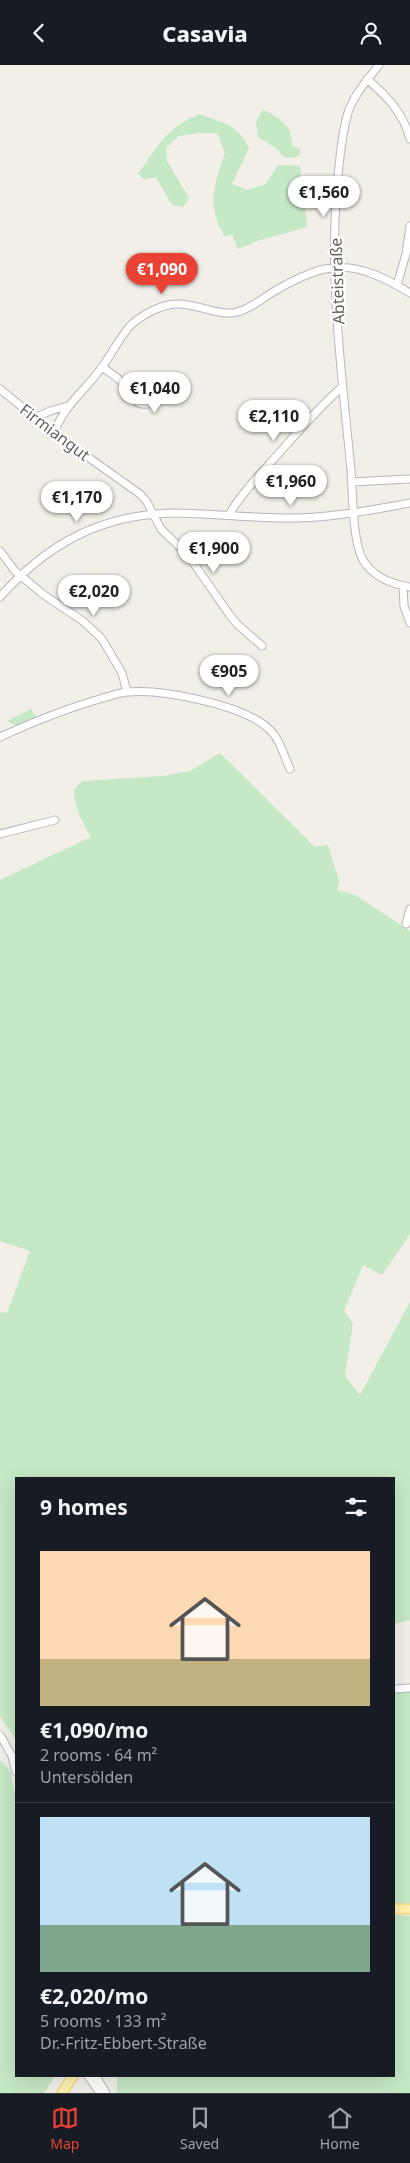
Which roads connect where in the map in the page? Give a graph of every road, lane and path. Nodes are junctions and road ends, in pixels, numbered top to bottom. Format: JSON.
{"nodes":[{"id":1,"x":379,"y":65,"type":"edge"},
{"id":2,"x":367,"y":79,"type":"junction"},
{"id":3,"x":410,"y":139,"type":"edge"},
{"id":4,"x":410,"y":226,"type":"edge"},
{"id":5,"x":334,"y":268,"type":"junction"},
{"id":6,"x":397,"y":285,"type":"junction"},
{"id":7,"x":410,"y":293,"type":"edge"},
{"id":8,"x":102,"y":367,"type":"junction"},
{"id":9,"x":126,"y":386,"type":"dead end"},
{"id":10,"x":342,"y":387,"type":"junction"},
{"id":11,"x":0,"y":389,"type":"edge"},
{"id":12,"x":68,"y":406,"type":"junction"},
{"id":13,"x":35,"y":418,"type":"junction"},
{"id":14,"x":54,"y":433,"type":"junction"},
{"id":15,"x":410,"y":479,"type":"edge"},
{"id":16,"x":352,"y":482,"type":"junction"},
{"id":17,"x":410,"y":503,"type":"edge"},
{"id":18,"x":354,"y":513,"type":"junction"},
{"id":19,"x":152,"y":514,"type":"junction"},
{"id":20,"x":229,"y":515,"type":"junction"},
{"id":21,"x":0,"y":551,"type":"edge"},
{"id":22,"x":20,"y":575,"type":"junction"},
{"id":23,"x":406,"y":586,"type":"edge"},
{"id":24,"x":0,"y":597,"type":"edge"},
{"id":25,"x":410,"y":623,"type":"edge"},
{"id":26,"x":262,"y":646,"type":"dead end"},
{"id":27,"x":127,"y":692,"type":"junction"},
{"id":28,"x":0,"y":737,"type":"edge"},
{"id":29,"x":290,"y":769,"type":"dead end"},
{"id":30,"x":55,"y":820,"type":"dead end"},
{"id":31,"x":0,"y":834,"type":"edge"},
{"id":32,"x":410,"y":909,"type":"edge"},
{"id":33,"x":406,"y":924,"type":"dead end"},
{"id":34,"x":410,"y":1688,"type":"edge"},
{"id":35,"x":395,"y":1689,"type":"edge"},
{"id":36,"x":0,"y":1735,"type":"edge"},
{"id":37,"x":14,"y":1755,"type":"edge"},
{"id":38,"x":395,"y":1909,"type":"edge"},
{"id":39,"x":410,"y":1909,"type":"edge"},
{"id":40,"x":72,"y":2077,"type":"edge"},
{"id":41,"x":89,"y":2077,"type":"edge"},
{"id":42,"x":97,"y":2077,"type":"edge"},
{"id":43,"x":62,"y":2093,"type":"edge"},
{"id":44,"x":100,"y":2093,"type":"edge"},
{"id":45,"x":106,"y":2093,"type":"edge"}],
"edges":[{"from":1,"to":2,"type":"street","name":"Abteistraße"},
{"from":2,"to":3,"type":"street"},
{"from":2,"to":5,"type":"street","name":"Abteistraße"},
{"from":4,"to":6,"type":"street"},
{"from":5,"to":6,"type":"street"},
{"from":5,"to":8,"type":"street"},
{"from":5,"to":10,"type":"street","name":"Abteistraße"},
{"from":6,"to":7,"type":"street"},
{"from":8,"to":9,"type":"street"},
{"from":8,"to":12,"type":"street"},
{"from":10,"to":16,"type":"street","name":"Abteistraße"},
{"from":10,"to":20,"type":"street"},
{"from":11,"to":13,"type":"street","name":"Firmiangut"},
{"from":12,"to":13,"type":"street"},
{"from":12,"to":14,"type":"street"},
{"from":13,"to":14,"type":"street","name":"Firmiangut"},
{"from":14,"to":19,"type":"street","name":"Firmiangut"},
{"from":15,"to":16,"type":"street"},
{"from":16,"to":18,"type":"street","name":"Abteistraße"},
{"from":17,"to":18,"type":"street"},
{"from":18,"to":20,"type":"street"},
{"from":18,"to":23,"type":"street","name":"Abteistraße"},
{"from":19,"to":20,"type":"street"},
{"from":19,"to":22,"type":"street"},
{"from":19,"to":26,"type":"street","name":"Firmiangut"},
{"from":21,"to":22,"type":"street"},
{"from":22,"to":24,"type":"street"},
{"from":22,"to":27,"type":"street"},
{"from":23,"to":25,"type":"street"},
{"from":27,"to":28,"type":"street"},
{"from":27,"to":29,"type":"street"},
{"from":30,"to":31,"type":"street"},
{"from":32,"to":33,"type":"street"},
{"from":34,"to":35,"type":"street"},
{"from":36,"to":37,"type":"street"},
{"from":38,"to":39,"type":"main road"},
{"from":40,"to":43,"type":"main road"},
{"from":41,"to":44,"type":"street"},
{"from":42,"to":45,"type":"street"}]}
